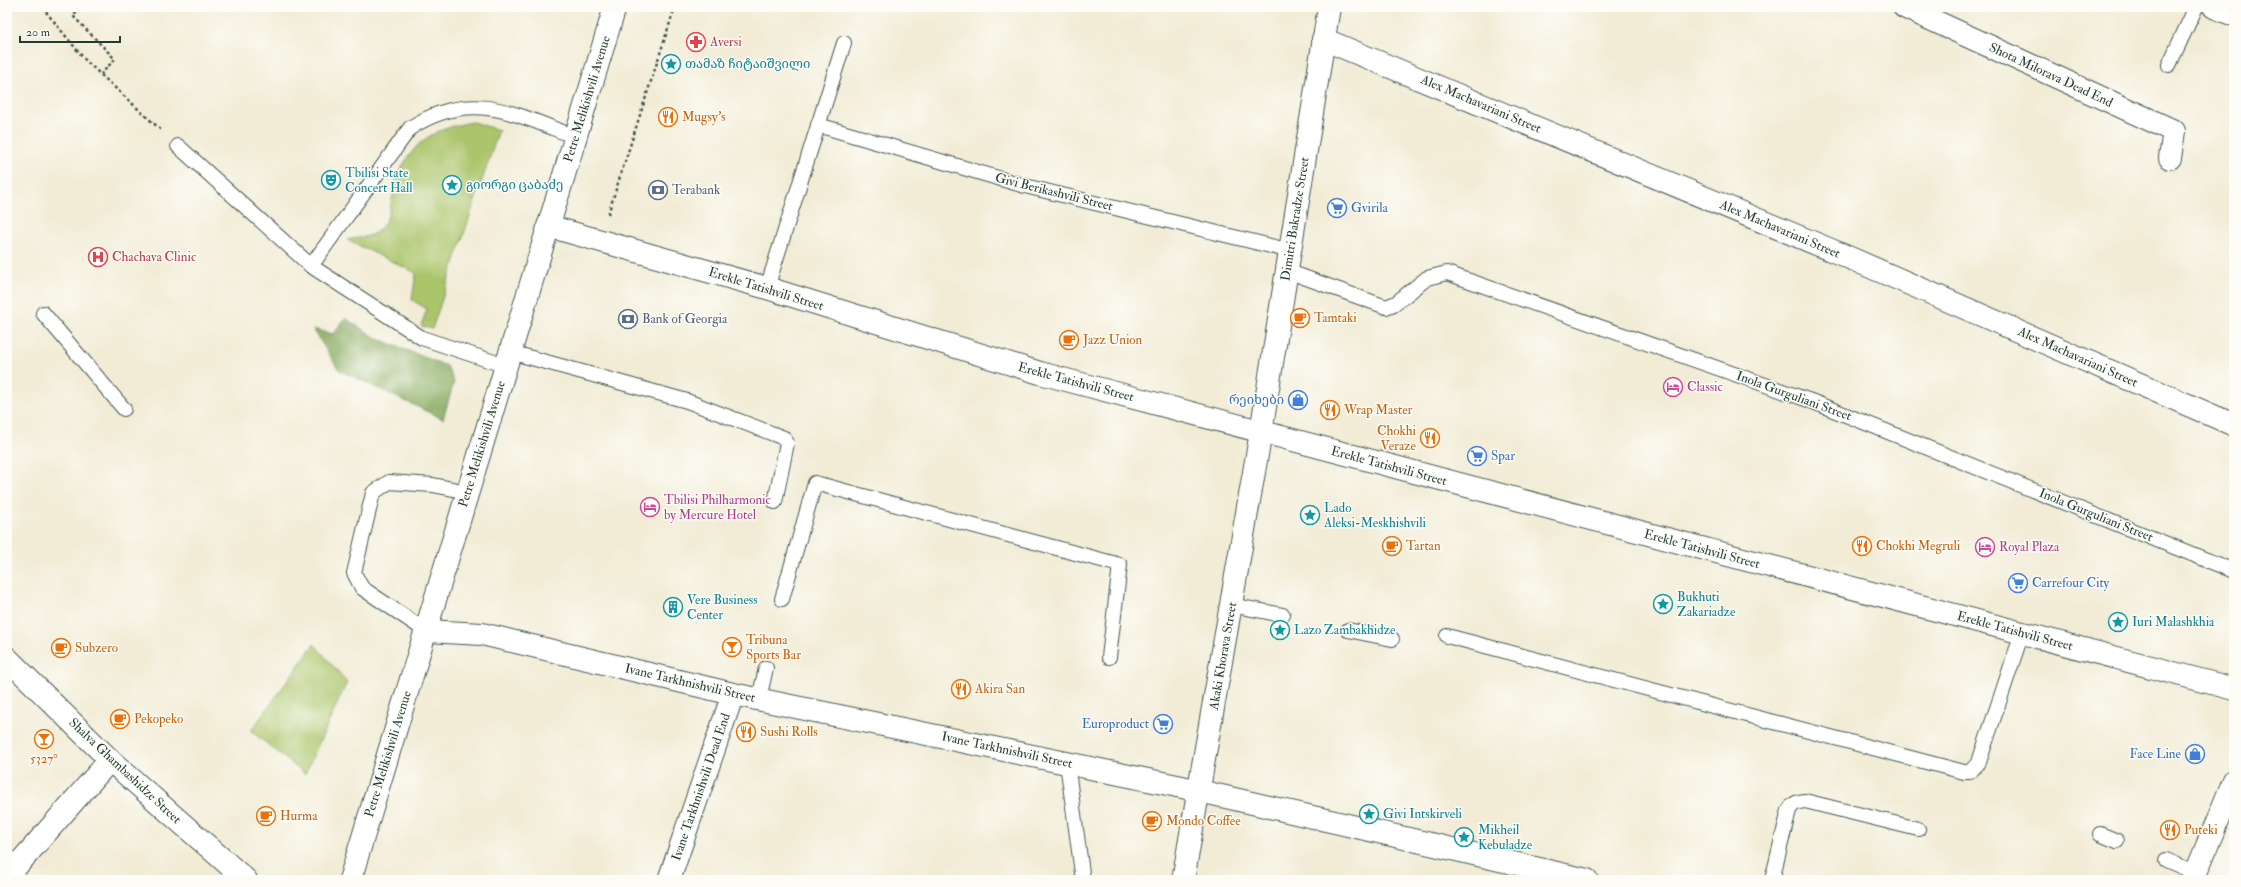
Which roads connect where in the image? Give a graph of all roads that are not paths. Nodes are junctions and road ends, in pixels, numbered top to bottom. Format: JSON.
{"nodes":[{"id":1,"x":615,"y":7,"type":"edge"},
{"id":2,"x":1329,"y":7,"type":"edge"},
{"id":3,"x":1904,"y":7,"type":"edge"},
{"id":4,"x":2196,"y":7,"type":"edge"},
{"id":5,"x":2214,"y":7,"type":"edge"},
{"id":6,"x":2234,"y":15,"type":"edge"},
{"id":7,"x":1324,"y":39,"type":"junction"},
{"id":8,"x":844,"y":43,"type":"dead end"},
{"id":9,"x":2169,"y":65,"type":"dead end"},
{"id":10,"x":818,"y":125,"type":"junction"},
{"id":11,"x":576,"y":137,"type":"junction"},
{"id":12,"x":178,"y":146,"type":"road end"},
{"id":13,"x":2170,"y":158,"type":"dead end"},
{"id":14,"x":548,"y":226,"type":"junction"},
{"id":15,"x":1289,"y":261,"type":"junction"},
{"id":16,"x":311,"y":266,"type":"junction"},
{"id":17,"x":767,"y":288,"type":"junction"},
{"id":18,"x":43,"y":313,"type":"dead end"},
{"id":19,"x":508,"y":359,"type":"junction"},
{"id":20,"x":124,"y":410,"type":"dead end"},
{"id":21,"x":2234,"y":425,"type":"edge"},
{"id":22,"x":1261,"y":432,"type":"junction"},
{"id":23,"x":468,"y":492,"type":"junction"},
{"id":24,"x":775,"y":502,"type":"dead end"},
{"id":25,"x":2234,"y":571,"type":"edge"},
{"id":26,"x":782,"y":599,"type":"dead end"},
{"id":27,"x":1232,"y":606,"type":"junction"},
{"id":28,"x":1283,"y":615,"type":"dead end"},
{"id":29,"x":1348,"y":630,"type":"dead end"},
{"id":30,"x":426,"y":631,"type":"junction"},
{"id":31,"x":2022,"y":633,"type":"junction"},
{"id":32,"x":1447,"y":636,"type":"dead end"},
{"id":33,"x":1392,"y":639,"type":"dead end"},
{"id":34,"x":1110,"y":657,"type":"dead end"},
{"id":35,"x":7,"y":658,"type":"edge"},
{"id":36,"x":766,"y":668,"type":"dead end"},
{"id":37,"x":2234,"y":689,"type":"edge"},
{"id":38,"x":733,"y":694,"type":"junction"},
{"id":39,"x":759,"y":699,"type":"junction"},
{"id":40,"x":110,"y":760,"type":"junction"},
{"id":41,"x":1067,"y":763,"type":"junction"},
{"id":42,"x":2234,"y":780,"type":"edge"},
{"id":43,"x":1200,"y":791,"type":"junction"},
{"id":44,"x":1918,"y":829,"type":"dead end"},
{"id":45,"x":2100,"y":834,"type":"dead end"},
{"id":46,"x":2117,"y":841,"type":"dead end"},
{"id":47,"x":2166,"y":860,"type":"dead end"},
{"id":48,"x":2194,"y":876,"type":"edge"},
{"id":49,"x":7,"y":877,"type":"edge"},
{"id":50,"x":246,"y":880,"type":"edge"},
{"id":51,"x":350,"y":880,"type":"edge"},
{"id":52,"x":669,"y":880,"type":"edge"},
{"id":53,"x":1083,"y":880,"type":"edge"},
{"id":54,"x":1183,"y":880,"type":"edge"},
{"id":55,"x":1587,"y":880,"type":"edge"},
{"id":56,"x":1772,"y":880,"type":"edge"}],
"edges":[{"from":1,"to":11,"type":"street","name":"Petre Melikishvili Avenue"},
{"from":2,"to":7,"type":"street","name":"Dimitri Bakradze Street"},
{"from":3,"to":13,"type":"street","name":"Shota Milorava Dead End"},
{"from":4,"to":9,"type":"lane"},
{"from":5,"to":6,"type":"street"},
{"from":7,"to":15,"type":"street","name":"Dimitri Bakradze Street"},
{"from":7,"to":21,"type":"street","name":"Alex Machavariani Street"},
{"from":8,"to":10,"type":"lane"},
{"from":10,"to":15,"type":"lane","name":"Givi Berikashvili Street"},
{"from":10,"to":17,"type":"lane"},
{"from":11,"to":14,"type":"street","name":"Petre Melikishvili Avenue"},
{"from":11,"to":16,"type":"lane"},
{"from":12,"to":16,"type":"lane"},
{"from":14,"to":17,"type":"street","name":"Erekle Tatishvili Street"},
{"from":14,"to":19,"type":"street","name":"Petre Melikishvili Avenue"},
{"from":15,"to":22,"type":"street","name":"Dimitri Bakradze Street"},
{"from":15,"to":25,"type":"lane","name":"Inola Gurguliani Street"},
{"from":16,"to":19,"type":"lane"},
{"from":17,"to":22,"type":"street","name":"Erekle Tatishvili Street"},
{"from":18,"to":20,"type":"lane"},
{"from":19,"to":23,"type":"street","name":"Petre Melikishvili Avenue"},
{"from":19,"to":24,"type":"lane"},
{"from":22,"to":27,"type":"street","name":"Akaki Khorava Street"},
{"from":22,"to":31,"type":"street","name":"Erekle Tatishvili Street"},
{"from":23,"to":30,"type":"street","name":"Petre Melikishvili Avenue"},
{"from":23,"to":30,"type":"lane"},
{"from":26,"to":34,"type":"lane"},
{"from":27,"to":28,"type":"lane"},
{"from":27,"to":43,"type":"street","name":"Akaki Khorava Street"},
{"from":29,"to":33,"type":"lane"},
{"from":30,"to":38,"type":"street","name":"Ivane Tarkhnishvili Street"},
{"from":30,"to":51,"type":"street","name":"Petre Melikishvili Avenue"},
{"from":31,"to":32,"type":"lane"},
{"from":31,"to":37,"type":"street","name":"Erekle Tatishvili Street"},
{"from":35,"to":40,"type":"street","name":"Shalva Ghambashidze Street"},
{"from":36,"to":39,"type":"lane"},
{"from":38,"to":39,"type":"street","name":"Ivane Tarkhnishvili Street"},
{"from":38,"to":52,"type":"street","name":"Ivane Tarkhnishvili Dead End"},
{"from":39,"to":41,"type":"street","name":"Ivane Tarkhnishvili Street"},
{"from":40,"to":49,"type":"street"},
{"from":40,"to":50,"type":"street","name":"Shalva Ghambashidze Street"},
{"from":41,"to":43,"type":"street","name":"Ivane Tarkhnishvili Street"},
{"from":41,"to":53,"type":"lane"},
{"from":42,"to":48,"type":"street"},
{"from":43,"to":54,"type":"street","name":"Akaki Khorava Street"},
{"from":43,"to":55,"type":"street","name":"Ivane Tarkhnishvili Street"},
{"from":44,"to":56,"type":"lane"},
{"from":45,"to":46,"type":"lane"},
{"from":47,"to":48,"type":"lane"}]}
